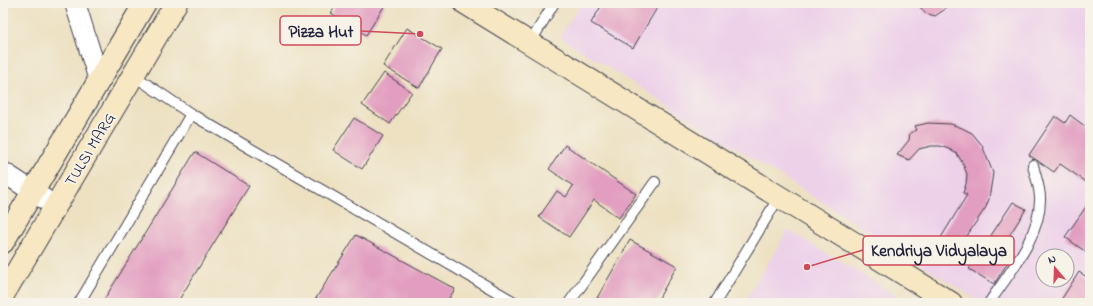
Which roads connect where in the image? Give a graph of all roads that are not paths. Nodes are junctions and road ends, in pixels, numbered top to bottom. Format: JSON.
{"nodes":[{"id":1,"x":76,"y":3,"type":"edge"},
{"id":2,"x":145,"y":3,"type":"edge"},
{"id":3,"x":176,"y":3,"type":"edge"},
{"id":4,"x":465,"y":3,"type":"edge"},
{"id":5,"x":554,"y":3,"type":"edge"},
{"id":6,"x":530,"y":43,"type":"junction"},
{"id":7,"x":133,"y":76,"type":"junction"},
{"id":8,"x":99,"y":80,"type":"junction"},
{"id":9,"x":191,"y":114,"type":"junction"},
{"id":10,"x":1033,"y":165,"type":"dead end"},
{"id":11,"x":3,"y":172,"type":"edge"},
{"id":12,"x":655,"y":182,"type":"dead end"},
{"id":13,"x":33,"y":191,"type":"junction"},
{"id":14,"x":779,"y":197,"type":"junction"},
{"id":15,"x":55,"y":206,"type":"junction"},
{"id":16,"x":3,"y":242,"type":"edge"},
{"id":17,"x":3,"y":295,"type":"edge"},
{"id":18,"x":79,"y":303,"type":"edge"},
{"id":19,"x":516,"y":303,"type":"edge"},
{"id":20,"x":569,"y":303,"type":"edge"},
{"id":21,"x":715,"y":303,"type":"edge"},
{"id":22,"x":951,"y":303,"type":"edge"},
{"id":23,"x":990,"y":303,"type":"edge"}],
"edges":[{"from":1,"to":8,"type":"street"},
{"from":2,"to":8,"type":"street","name":"TULSI MARG"},
{"from":3,"to":7,"type":"street","name":"TULSI MARG"},
{"from":4,"to":6,"type":"street"},
{"from":5,"to":6,"type":"lane"},
{"from":6,"to":14,"type":"street"},
{"from":7,"to":9,"type":"lane"},
{"from":7,"to":15,"type":"street","name":"TULSI MARG"},
{"from":8,"to":13,"type":"street","name":"TULSI MARG"},
{"from":9,"to":18,"type":"lane"},
{"from":9,"to":19,"type":"lane"},
{"from":10,"to":23,"type":"lane"},
{"from":11,"to":13,"type":"street"},
{"from":12,"to":20,"type":"lane"},
{"from":13,"to":15,"type":"street"},
{"from":13,"to":16,"type":"street","name":"TULSI MARG"},
{"from":14,"to":21,"type":"lane"},
{"from":14,"to":22,"type":"street"},
{"from":15,"to":17,"type":"street","name":"TULSI MARG"}]}
